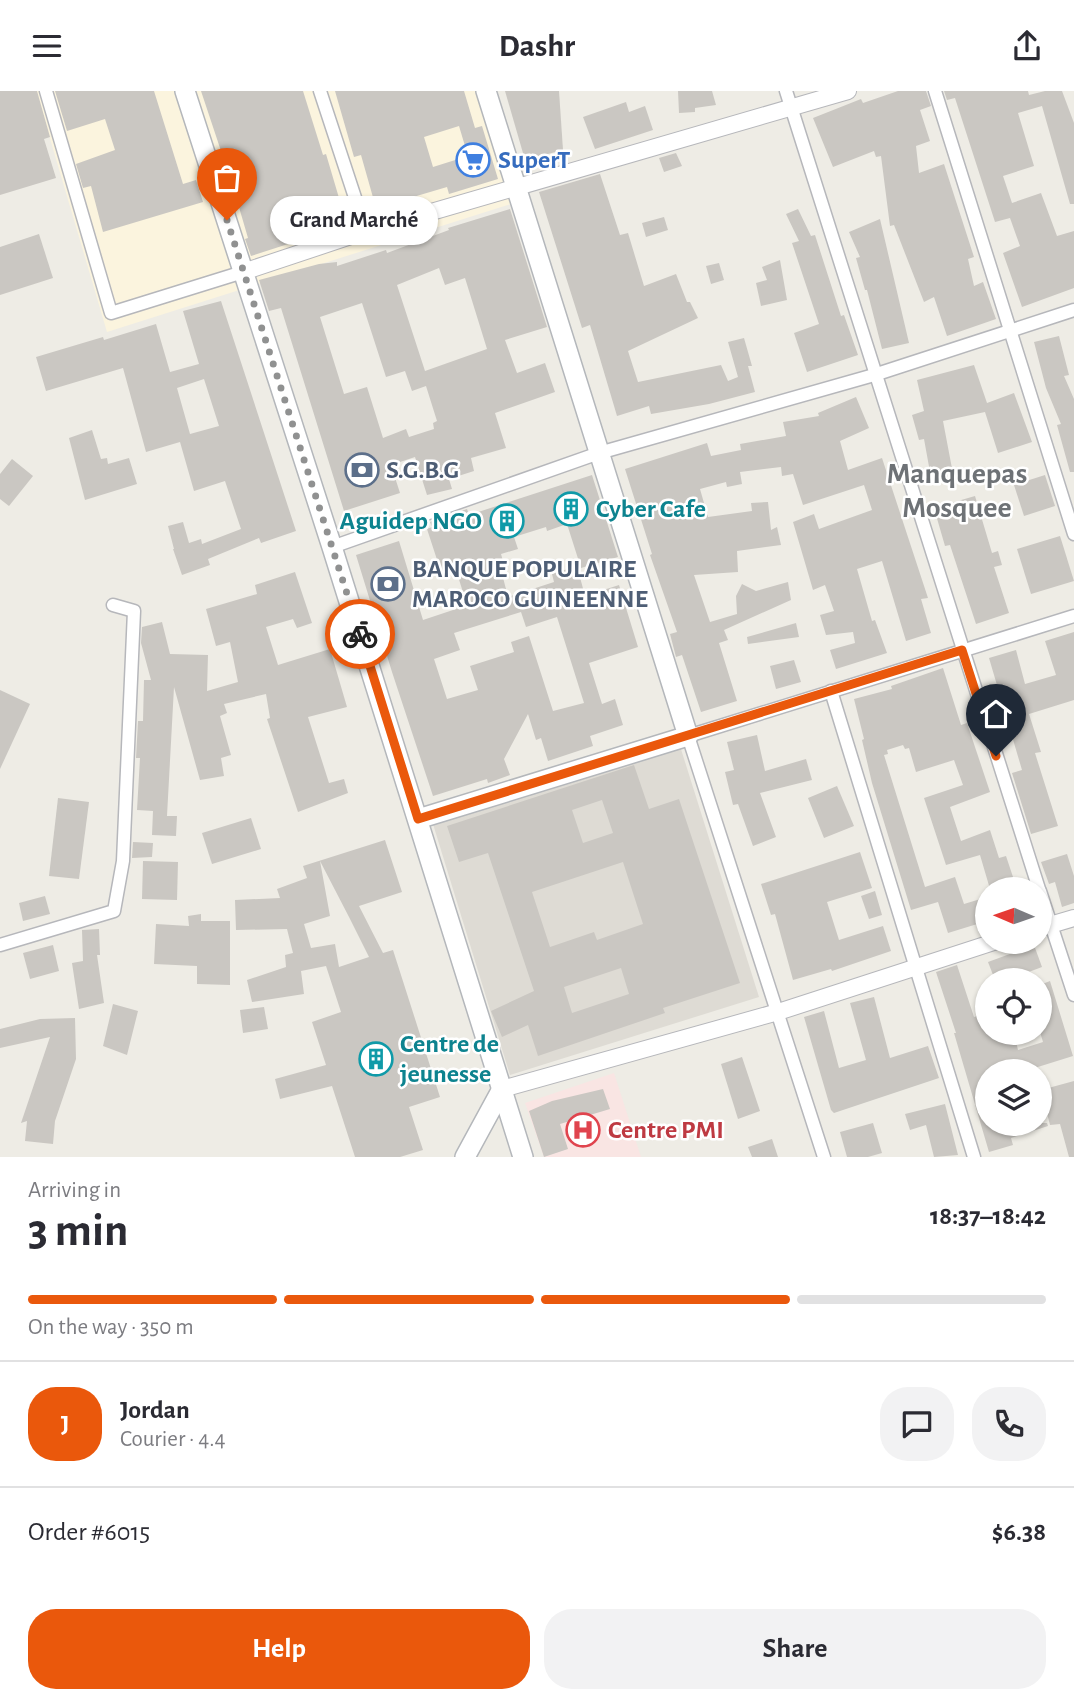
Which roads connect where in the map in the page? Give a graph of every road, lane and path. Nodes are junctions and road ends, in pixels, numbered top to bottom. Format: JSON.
{"nodes":[{"id":1,"x":46,"y":91,"type":"edge"},
{"id":2,"x":185,"y":91,"type":"edge"},
{"id":3,"x":320,"y":91,"type":"edge"},
{"id":4,"x":486,"y":91,"type":"edge"},
{"id":5,"x":786,"y":91,"type":"edge"},
{"id":6,"x":848,"y":91,"type":"edge"},
{"id":7,"x":935,"y":91,"type":"edge"},
{"id":8,"x":791,"y":107,"type":"junction"},
{"id":9,"x":516,"y":187,"type":"junction"},
{"id":10,"x":366,"y":231,"type":"junction"},
{"id":11,"x":243,"y":272,"type":"junction"},
{"id":12,"x":1074,"y":310,"type":"edge"},
{"id":13,"x":1010,"y":331,"type":"junction"},
{"id":14,"x":874,"y":375,"type":"junction"},
{"id":15,"x":599,"y":453,"type":"junction"},
{"id":16,"x":1074,"y":534,"type":"edge"},
{"id":17,"x":332,"y":547,"type":"junction"},
{"id":18,"x":113,"y":605,"type":"dead end"},
{"id":19,"x":1074,"y":616,"type":"edge"},
{"id":20,"x":962,"y":650,"type":"junction"},
{"id":21,"x":831,"y":691,"type":"junction"},
{"id":22,"x":688,"y":736,"type":"junction"},
{"id":23,"x":418,"y":819,"type":"junction"},
{"id":24,"x":1035,"y":877,"type":"edge"},
{"id":25,"x":1074,"y":918,"type":"edge"},
{"id":26,"x":1052,"y":924,"type":"edge"},
{"id":27,"x":1052,"y":943,"type":"edge"},
{"id":28,"x":0,"y":944,"type":"edge"},
{"id":29,"x":975,"y":948,"type":"edge"},
{"id":30,"x":915,"y":967,"type":"junction"},
{"id":31,"x":1074,"y":995,"type":"edge"},
{"id":32,"x":778,"y":1012,"type":"junction"},
{"id":33,"x":502,"y":1089,"type":"junction"},
{"id":34,"x":466,"y":1157,"type":"edge"},
{"id":35,"x":523,"y":1157,"type":"edge"},
{"id":36,"x":824,"y":1157,"type":"edge"},
{"id":37,"x":974,"y":1157,"type":"edge"}],
"edges":[{"from":1,"to":11,"type":"street"},
{"from":2,"to":11,"type":"main road"},
{"from":3,"to":10,"type":"street"},
{"from":4,"to":9,"type":"main road"},
{"from":5,"to":8,"type":"street"},
{"from":6,"to":8,"type":"street"},
{"from":7,"to":13,"type":"street"},
{"from":8,"to":9,"type":"street"},
{"from":8,"to":14,"type":"street"},
{"from":9,"to":10,"type":"street"},
{"from":9,"to":15,"type":"main road"},
{"from":10,"to":11,"type":"street"},
{"from":11,"to":17,"type":"main road"},
{"from":12,"to":13,"type":"street"},
{"from":13,"to":14,"type":"street"},
{"from":13,"to":16,"type":"street"},
{"from":14,"to":15,"type":"street"},
{"from":14,"to":20,"type":"street"},
{"from":15,"to":17,"type":"street"},
{"from":15,"to":22,"type":"main road"},
{"from":17,"to":23,"type":"main road"},
{"from":18,"to":28,"type":"street"},
{"from":19,"to":20,"type":"street"},
{"from":20,"to":21,"type":"street"},
{"from":20,"to":24,"type":"street"},
{"from":21,"to":22,"type":"street"},
{"from":21,"to":30,"type":"street"},
{"from":22,"to":23,"type":"main road"},
{"from":22,"to":32,"type":"street"},
{"from":23,"to":33,"type":"main road"},
{"from":25,"to":26,"type":"street"},
{"from":27,"to":31,"type":"street"},
{"from":29,"to":30,"type":"street"},
{"from":30,"to":32,"type":"street"},
{"from":30,"to":37,"type":"street"},
{"from":32,"to":33,"type":"street"},
{"from":32,"to":36,"type":"street"},
{"from":33,"to":34,"type":"main road"},
{"from":33,"to":35,"type":"main road"}]}
